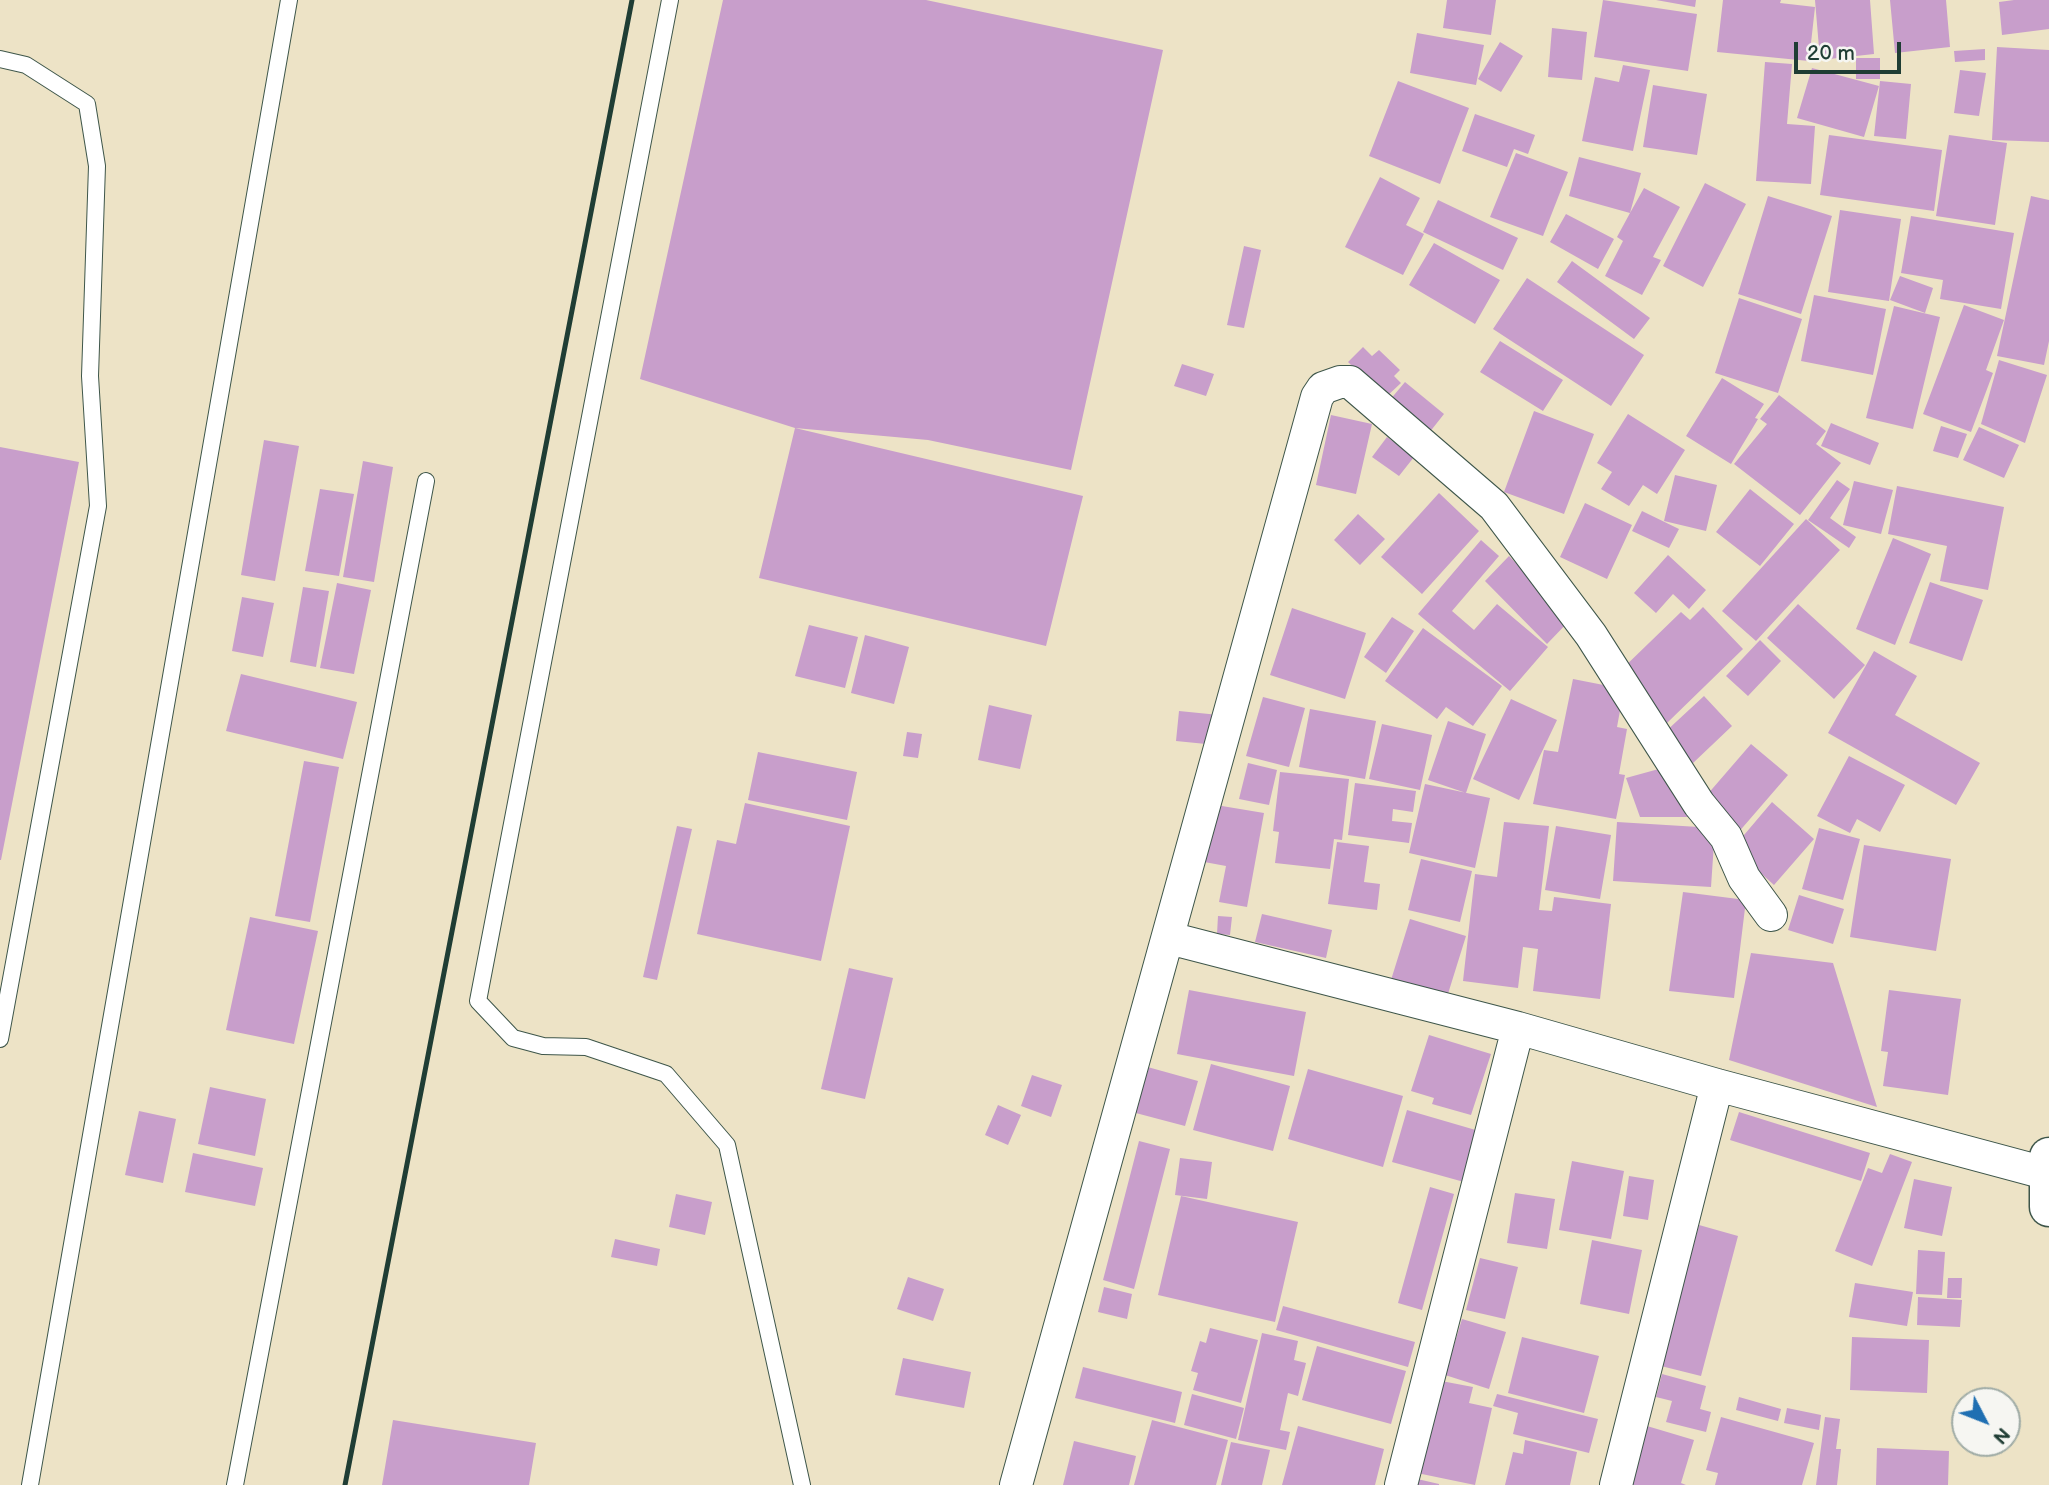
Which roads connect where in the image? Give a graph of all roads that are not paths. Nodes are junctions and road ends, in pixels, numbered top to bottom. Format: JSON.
{"nodes":[{"id":1,"x":289,"y":0,"type":"edge"},
{"id":2,"x":670,"y":0,"type":"edge"},
{"id":3,"x":0,"y":59,"type":"edge"},
{"id":4,"x":426,"y":481,"type":"dead end"},
{"id":5,"x":1771,"y":915,"type":"dead end"},
{"id":6,"x":1168,"y":938,"type":"junction"},
{"id":7,"x":1518,"y":1028,"type":"junction"},
{"id":8,"x":0,"y":1039,"type":"edge"},
{"id":9,"x":1717,"y":1085,"type":"junction"},
{"id":10,"x":2049,"y":1157,"type":"edge"},
{"id":11,"x":2049,"y":1174,"type":"edge"},
{"id":12,"x":2049,"y":1207,"type":"edge"},
{"id":13,"x":30,"y":1485,"type":"edge"},
{"id":14,"x":234,"y":1485,"type":"edge"},
{"id":15,"x":803,"y":1485,"type":"edge"},
{"id":16,"x":1016,"y":1485,"type":"edge"},
{"id":17,"x":1401,"y":1485,"type":"edge"},
{"id":18,"x":1616,"y":1485,"type":"edge"}],
"edges":[{"from":1,"to":13,"type":"lane"},
{"from":2,"to":15,"type":"lane"},
{"from":3,"to":8,"type":"lane"},
{"from":4,"to":14,"type":"lane"},
{"from":5,"to":6,"type":"street"},
{"from":6,"to":7,"type":"street"},
{"from":6,"to":16,"type":"street"},
{"from":7,"to":9,"type":"street"},
{"from":7,"to":17,"type":"street"},
{"from":9,"to":11,"type":"street"},
{"from":9,"to":18,"type":"street"},
{"from":10,"to":11,"type":"main road"},
{"from":11,"to":12,"type":"main road"}]}
